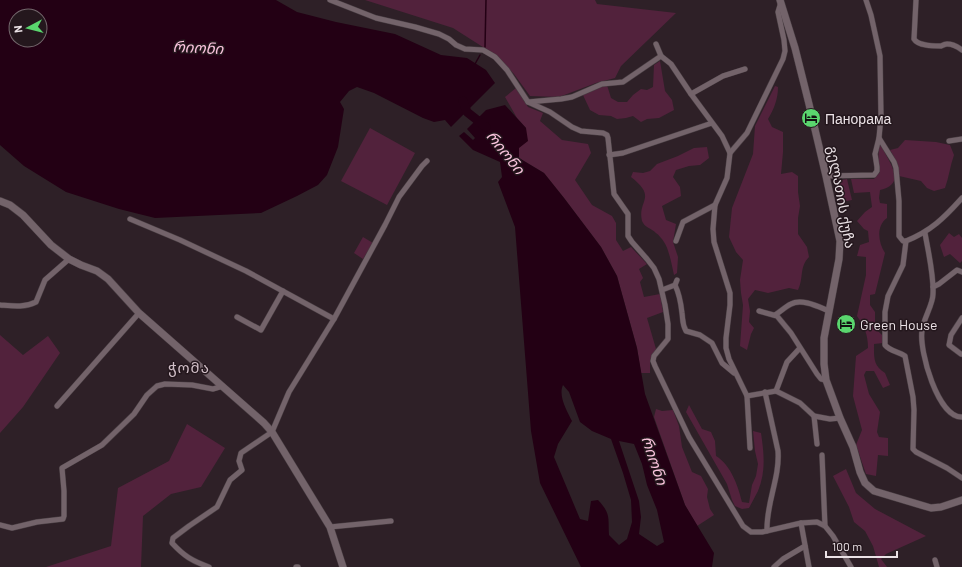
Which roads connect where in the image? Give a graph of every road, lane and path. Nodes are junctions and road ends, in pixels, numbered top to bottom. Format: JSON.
{"nodes":[{"id":1,"x":330,"y":0,"type":"edge"},
{"id":2,"x":866,"y":0,"type":"edge"},
{"id":3,"x":916,"y":0,"type":"edge"},
{"id":4,"x":781,"y":1,"type":"edge"},
{"id":5,"x":656,"y":44,"type":"dead end"},
{"id":6,"x":962,"y":50,"type":"edge"},
{"id":7,"x":661,"y":56,"type":"junction"},
{"id":8,"x":745,"y":69,"type":"dead end"},
{"id":9,"x":691,"y":94,"type":"junction"},
{"id":10,"x":528,"y":102,"type":"junction"},
{"id":11,"x":712,"y":123,"type":"junction"},
{"id":12,"x":879,"y":138,"type":"junction"},
{"id":13,"x":962,"y":139,"type":"edge"},
{"id":14,"x":949,"y":141,"type":"dead end"},
{"id":15,"x":730,"y":153,"type":"junction"},
{"id":16,"x":609,"y":156,"type":"junction"},
{"id":17,"x":427,"y":161,"type":"dead end"},
{"id":18,"x":826,"y":176,"type":"junction"},
{"id":19,"x":962,"y":198,"type":"edge"},
{"id":20,"x":0,"y":201,"type":"edge"},
{"id":21,"x":715,"y":205,"type":"junction"},
{"id":22,"x":130,"y":219,"type":"dead end"},
{"id":23,"x":925,"y":233,"type":"junction"},
{"id":24,"x":676,"y":241,"type":"dead end"},
{"id":25,"x":906,"y":241,"type":"junction"},
{"id":26,"x":69,"y":259,"type":"junction"},
{"id":27,"x":962,"y":272,"type":"edge"},
{"id":28,"x":933,"y":287,"type":"junction"},
{"id":29,"x":662,"y":290,"type":"junction"},
{"id":30,"x":283,"y":291,"type":"junction"},
{"id":31,"x":0,"y":305,"type":"edge"},
{"id":32,"x":759,"y":311,"type":"dead end"},
{"id":33,"x":829,"y":311,"type":"junction"},
{"id":34,"x":139,"y":313,"type":"junction"},
{"id":35,"x":775,"y":315,"type":"junction"},
{"id":36,"x":237,"y":318,"type":"dead end"},
{"id":37,"x":962,"y":318,"type":"edge"},
{"id":38,"x":334,"y":319,"type":"junction"},
{"id":39,"x":800,"y":348,"type":"junction"},
{"id":40,"x":961,"y":354,"type":"dead end"},
{"id":41,"x":736,"y":374,"type":"junction"},
{"id":42,"x":826,"y":380,"type":"junction"},
{"id":43,"x":223,"y":386,"type":"junction"},
{"id":44,"x":776,"y":391,"type":"junction"},
{"id":45,"x":765,"y":392,"type":"junction"},
{"id":46,"x":747,"y":396,"type":"junction"},
{"id":47,"x":58,"y":406,"type":"dead end"},
{"id":48,"x":814,"y":416,"type":"junction"},
{"id":49,"x":962,"y":417,"type":"edge"},
{"id":50,"x":840,"y":418,"type":"junction"},
{"id":51,"x":272,"y":432,"type":"junction"},
{"id":52,"x":817,"y":444,"type":"dead end"},
{"id":53,"x":750,"y":448,"type":"dead end"},
{"id":54,"x":822,"y":455,"type":"dead end"},
{"id":55,"x":962,"y":478,"type":"edge"},
{"id":56,"x":962,"y":500,"type":"edge"},
{"id":57,"x":391,"y":521,"type":"dead end"},
{"id":58,"x":801,"y":523,"type":"junction"},
{"id":59,"x":0,"y":524,"type":"edge"},
{"id":60,"x":330,"y":526,"type":"junction"},
{"id":61,"x":825,"y":526,"type":"junction"},
{"id":62,"x":765,"y":531,"type":"junction"},
{"id":63,"x":805,"y":546,"type":"junction"},
{"id":64,"x":935,"y":560,"type":"dead end"},
{"id":65,"x":208,"y":567,"type":"edge"},
{"id":66,"x":343,"y":567,"type":"edge"},
{"id":67,"x":774,"y":567,"type":"edge"},
{"id":68,"x":810,"y":567,"type":"edge"},
{"id":69,"x":851,"y":567,"type":"edge"},
{"id":70,"x":937,"y":567,"type":"edge"}],
"edges":[{"from":1,"to":10,"type":"street"},
{"from":2,"to":12,"type":"street"},
{"from":3,"to":6,"type":"street"},
{"from":4,"to":15,"type":"street"},
{"from":4,"to":18,"type":"main road","name":"გელათის ქუჩა"},
{"from":5,"to":7,"type":"street"},
{"from":7,"to":9,"type":"street"},
{"from":7,"to":10,"type":"street"},
{"from":8,"to":9,"type":"street"},
{"from":9,"to":11,"type":"street"},
{"from":10,"to":16,"type":"street"},
{"from":11,"to":15,"type":"street"},
{"from":11,"to":16,"type":"street"},
{"from":12,"to":18,"type":"street"},
{"from":12,"to":25,"type":"street"},
{"from":13,"to":14,"type":"street"},
{"from":15,"to":21,"type":"street"},
{"from":16,"to":29,"type":"street"},
{"from":17,"to":38,"type":"street"},
{"from":18,"to":33,"type":"main road","name":"გელათის ქუჩა"},
{"from":19,"to":23,"type":"street"},
{"from":20,"to":26,"type":"main road"},
{"from":21,"to":24,"type":"street"},
{"from":21,"to":41,"type":"street"},
{"from":22,"to":30,"type":"street"},
{"from":23,"to":25,"type":"street"},
{"from":23,"to":28,"type":"street"},
{"from":25,"to":55,"type":"street"},
{"from":26,"to":31,"type":"street"},
{"from":26,"to":34,"type":"main road"},
{"from":27,"to":28,"type":"street"},
{"from":28,"to":49,"type":"street"},
{"from":29,"to":41,"type":"street"},
{"from":29,"to":62,"type":"street"},
{"from":30,"to":36,"type":"street"},
{"from":30,"to":38,"type":"street"},
{"from":32,"to":35,"type":"street"},
{"from":33,"to":35,"type":"street"},
{"from":33,"to":42,"type":"main road","name":"გელათის ქუჩა"},
{"from":34,"to":43,"type":"main road"},
{"from":34,"to":47,"type":"street"},
{"from":35,"to":39,"type":"street"},
{"from":37,"to":40,"type":"street"},
{"from":38,"to":51,"type":"street"},
{"from":39,"to":42,"type":"street"},
{"from":39,"to":44,"type":"street"},
{"from":41,"to":46,"type":"street"},
{"from":42,"to":50,"type":"main road","name":"გელათის ქუჩა"},
{"from":43,"to":51,"type":"main road"},
{"from":43,"to":59,"type":"street"},
{"from":44,"to":45,"type":"street"},
{"from":44,"to":48,"type":"street"},
{"from":45,"to":46,"type":"street"},
{"from":45,"to":62,"type":"street"},
{"from":46,"to":53,"type":"street"},
{"from":48,"to":50,"type":"street"},
{"from":48,"to":52,"type":"street"},
{"from":50,"to":56,"type":"main road","name":"გელათის ქუჩა"},
{"from":51,"to":60,"type":"main road"},
{"from":51,"to":65,"type":"street"},
{"from":54,"to":61,"type":"street"},
{"from":57,"to":60,"type":"street"},
{"from":58,"to":61,"type":"street"},
{"from":58,"to":62,"type":"street"},
{"from":58,"to":63,"type":"street"},
{"from":60,"to":66,"type":"main road"},
{"from":61,"to":69,"type":"street"},
{"from":63,"to":67,"type":"street"},
{"from":63,"to":68,"type":"street"},
{"from":64,"to":70,"type":"street"}]}
